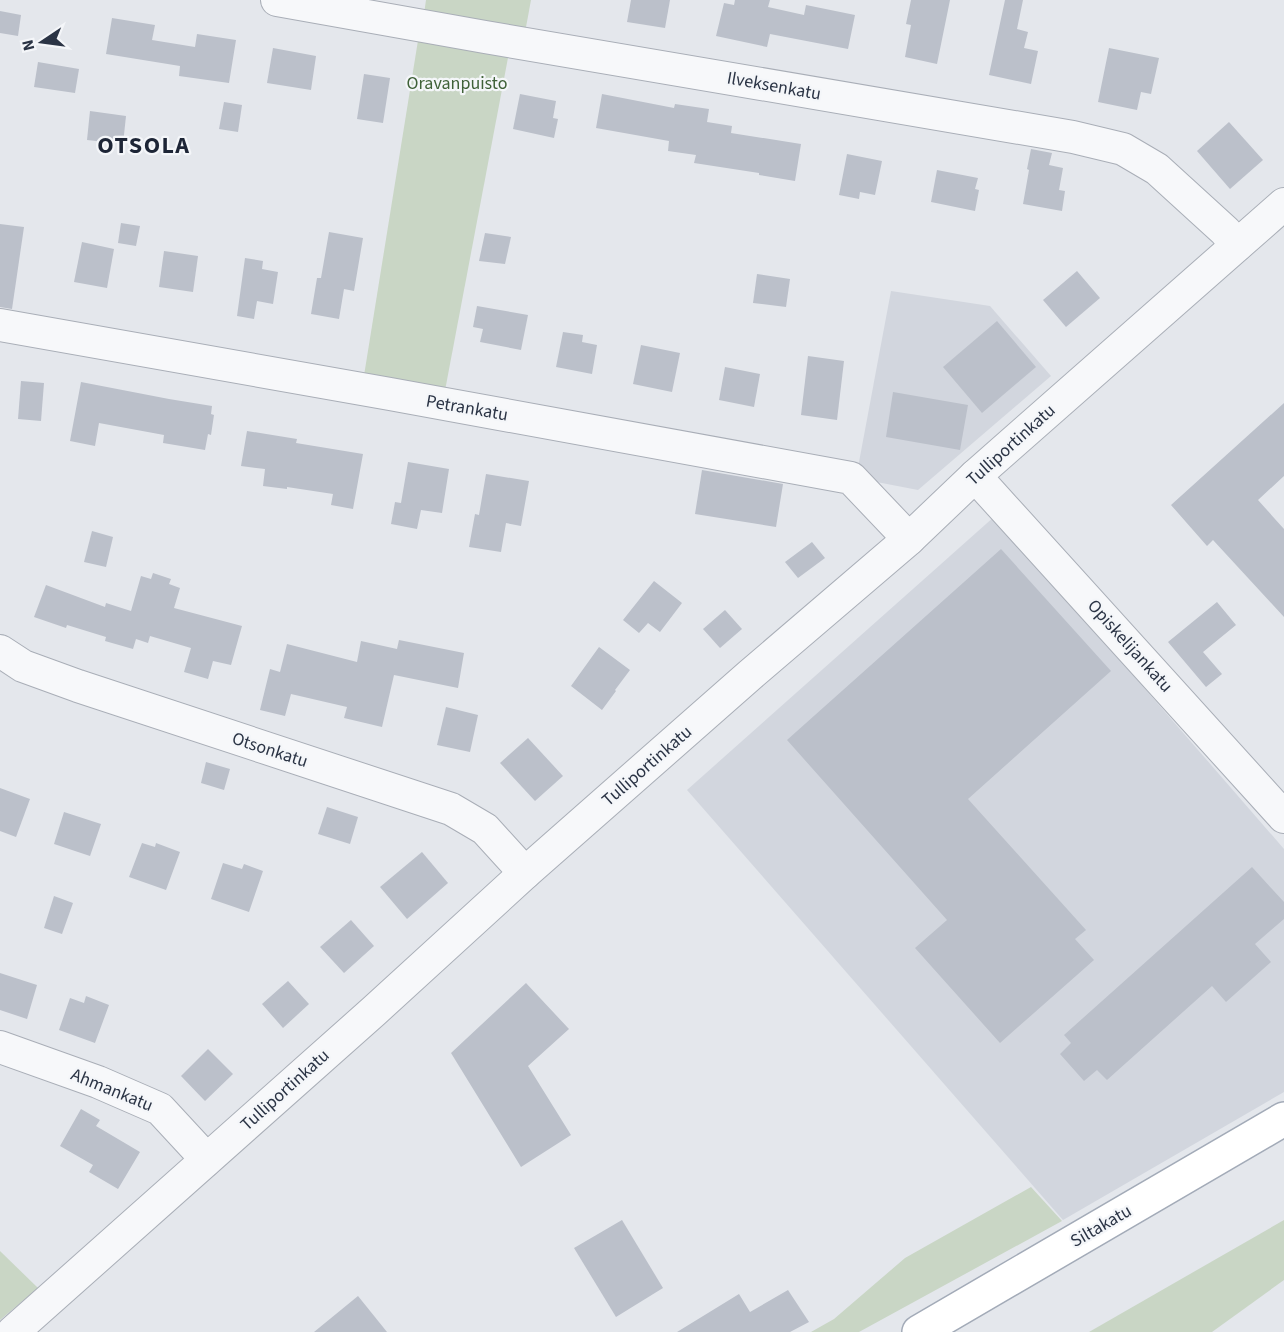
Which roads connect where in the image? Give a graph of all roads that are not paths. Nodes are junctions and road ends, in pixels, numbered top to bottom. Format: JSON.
{"nodes":[{"id":1,"x":277,"y":0,"type":"edge"},
{"id":2,"x":1284,"y":204,"type":"edge"},
{"id":3,"x":1237,"y":245,"type":"junction"},
{"id":4,"x":0,"y":325,"type":"edge"},
{"id":5,"x":975,"y":476,"type":"junction"},
{"id":6,"x":909,"y":539,"type":"junction"},
{"id":7,"x":0,"y":651,"type":"edge"},
{"id":8,"x":1284,"y":817,"type":"edge"},
{"id":9,"x":525,"y":873,"type":"junction"},
{"id":10,"x":0,"y":1047,"type":"edge"},
{"id":11,"x":1284,"y":1119,"type":"edge"},
{"id":12,"x":205,"y":1161,"type":"junction"},
{"id":13,"x":13,"y":1332,"type":"edge"},
{"id":14,"x":919,"y":1332,"type":"edge"}],
"edges":[{"from":1,"to":3,"type":"street","name":"Ilveksenkatu"},
{"from":2,"to":3,"type":"street","name":"Tulliportinkatu"},
{"from":3,"to":5,"type":"street","name":"Tulliportinkatu"},
{"from":4,"to":6,"type":"street","name":"Petrankatu"},
{"from":5,"to":6,"type":"street","name":"Tulliportinkatu"},
{"from":5,"to":8,"type":"street","name":"Opiskelijankatu"},
{"from":6,"to":9,"type":"street","name":"Tulliportinkatu"},
{"from":7,"to":9,"type":"street","name":"Otsonkatu"},
{"from":9,"to":12,"type":"street","name":"Tulliportinkatu"},
{"from":10,"to":12,"type":"street","name":"Ahmankatu"},
{"from":11,"to":14,"type":"main road","name":"Siltakatu"},
{"from":12,"to":13,"type":"street","name":"Tulliportinkatu"}]}
